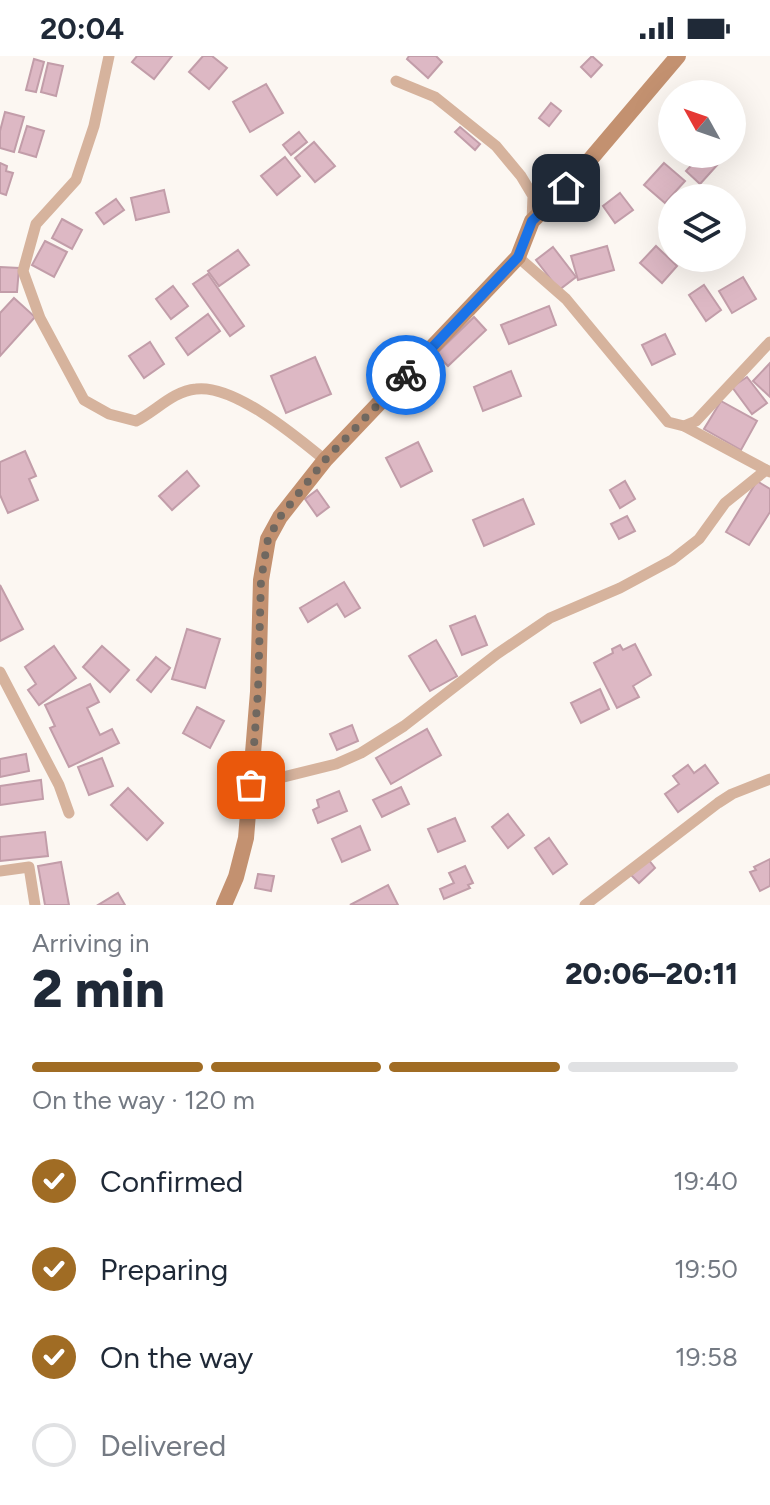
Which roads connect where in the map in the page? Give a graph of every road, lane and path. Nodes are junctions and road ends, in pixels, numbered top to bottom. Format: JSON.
{"nodes":[{"id":1,"x":109,"y":56,"type":"edge"},
{"id":2,"x":678,"y":56,"type":"edge"},
{"id":3,"x":396,"y":81,"type":"dead end"},
{"id":4,"x":532,"y":221,"type":"junction"},
{"id":5,"x":518,"y":257,"type":"junction"},
{"id":6,"x":770,"y":342,"type":"edge"},
{"id":7,"x":684,"y":426,"type":"junction"},
{"id":8,"x":325,"y":460,"type":"junction"},
{"id":9,"x":768,"y":471,"type":"edge"},
{"id":10,"x":0,"y":672,"type":"edge"},
{"id":11,"x":770,"y":779,"type":"edge"},
{"id":12,"x":251,"y":785,"type":"junction"},
{"id":13,"x":69,"y":813,"type":"dead end"},
{"id":14,"x":0,"y":871,"type":"edge"},
{"id":15,"x":35,"y":905,"type":"edge"},
{"id":16,"x":224,"y":905,"type":"edge"},
{"id":17,"x":585,"y":905,"type":"edge"}],
"edges":[{"from":1,"to":8,"type":"street"},
{"from":2,"to":4,"type":"main road"},
{"from":3,"to":4,"type":"street"},
{"from":4,"to":5,"type":"main road"},
{"from":5,"to":7,"type":"street"},
{"from":5,"to":8,"type":"main road"},
{"from":6,"to":7,"type":"street"},
{"from":7,"to":9,"type":"street"},
{"from":8,"to":12,"type":"main road"},
{"from":9,"to":12,"type":"street"},
{"from":10,"to":13,"type":"street"},
{"from":11,"to":17,"type":"street"},
{"from":12,"to":16,"type":"main road"},
{"from":14,"to":15,"type":"street"}]}
